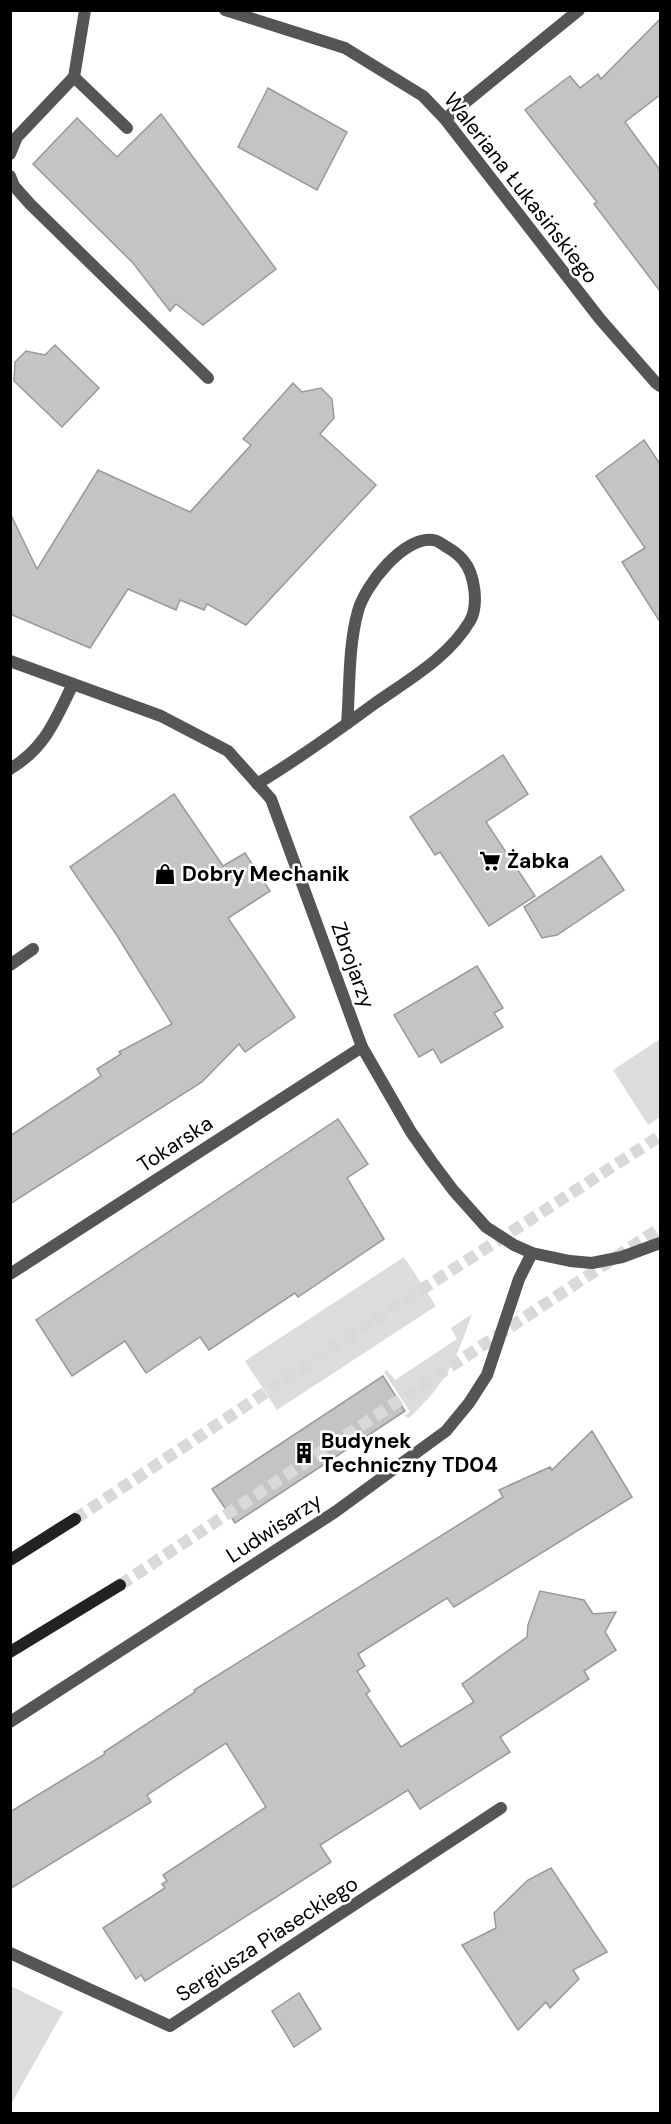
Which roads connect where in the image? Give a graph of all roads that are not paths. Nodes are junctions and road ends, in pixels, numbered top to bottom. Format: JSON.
{"nodes":[{"id":1,"x":86,"y":10,"type":"edge"},
{"id":2,"x":225,"y":10,"type":"edge"},
{"id":3,"x":579,"y":10,"type":"edge"},
{"id":4,"x":74,"y":77,"type":"junction"},
{"id":5,"x":445,"y":119,"type":"junction"},
{"id":6,"x":127,"y":129,"type":"dead end"},
{"id":7,"x":10,"y":154,"type":"edge"},
{"id":8,"x":10,"y":176,"type":"edge"},
{"id":9,"x":208,"y":378,"type":"dead end"},
{"id":10,"x":660,"y":386,"type":"edge"},
{"id":11,"x":10,"y":661,"type":"edge"},
{"id":12,"x":73,"y":684,"type":"junction"},
{"id":13,"x":347,"y":724,"type":"junction"},
{"id":14,"x":10,"y":769,"type":"edge"},
{"id":15,"x":257,"y":784,"type":"junction"},
{"id":16,"x":33,"y":949,"type":"dead end"},
{"id":17,"x":10,"y":965,"type":"edge"},
{"id":18,"x":362,"y":1047,"type":"junction"},
{"id":19,"x":660,"y":1243,"type":"edge"},
{"id":20,"x":532,"y":1253,"type":"junction"},
{"id":21,"x":10,"y":1274,"type":"edge"},
{"id":22,"x":75,"y":1519,"type":"tunnel mouth"},
{"id":23,"x":10,"y":1560,"type":"edge"},
{"id":24,"x":120,"y":1585,"type":"tunnel mouth"},
{"id":25,"x":10,"y":1652,"type":"edge"},
{"id":26,"x":10,"y":1722,"type":"edge"},
{"id":27,"x":501,"y":1808,"type":"dead end"},
{"id":28,"x":10,"y":1953,"type":"edge"}],
"edges":[{"from":1,"to":4,"type":"street"},
{"from":2,"to":5,"type":"street","name":"Waleriana Łukasińskiego"},
{"from":3,"to":5,"type":"street"},
{"from":4,"to":6,"type":"street"},
{"from":4,"to":7,"type":"street"},
{"from":5,"to":10,"type":"street","name":"Waleriana Łukasińskiego"},
{"from":8,"to":9,"type":"street"},
{"from":11,"to":12,"type":"street","name":"Zbrojarzy"},
{"from":12,"to":14,"type":"street"},
{"from":12,"to":15,"type":"street","name":"Zbrojarzy"},
{"from":13,"to":13,"type":"street"},
{"from":13,"to":15,"type":"street"},
{"from":15,"to":18,"type":"street","name":"Zbrojarzy"},
{"from":16,"to":17,"type":"street"},
{"from":18,"to":20,"type":"street","name":"Zbrojarzy"},
{"from":18,"to":21,"type":"street","name":"Tokarska"},
{"from":19,"to":20,"type":"street","name":"Zbrojarzy"},
{"from":20,"to":26,"type":"street","name":"Ludwisarzy"},
{"from":22,"to":23,"type":"main road"},
{"from":24,"to":25,"type":"main road"},
{"from":27,"to":28,"type":"street","name":"Sergiusza Piaseckiego"}]}
